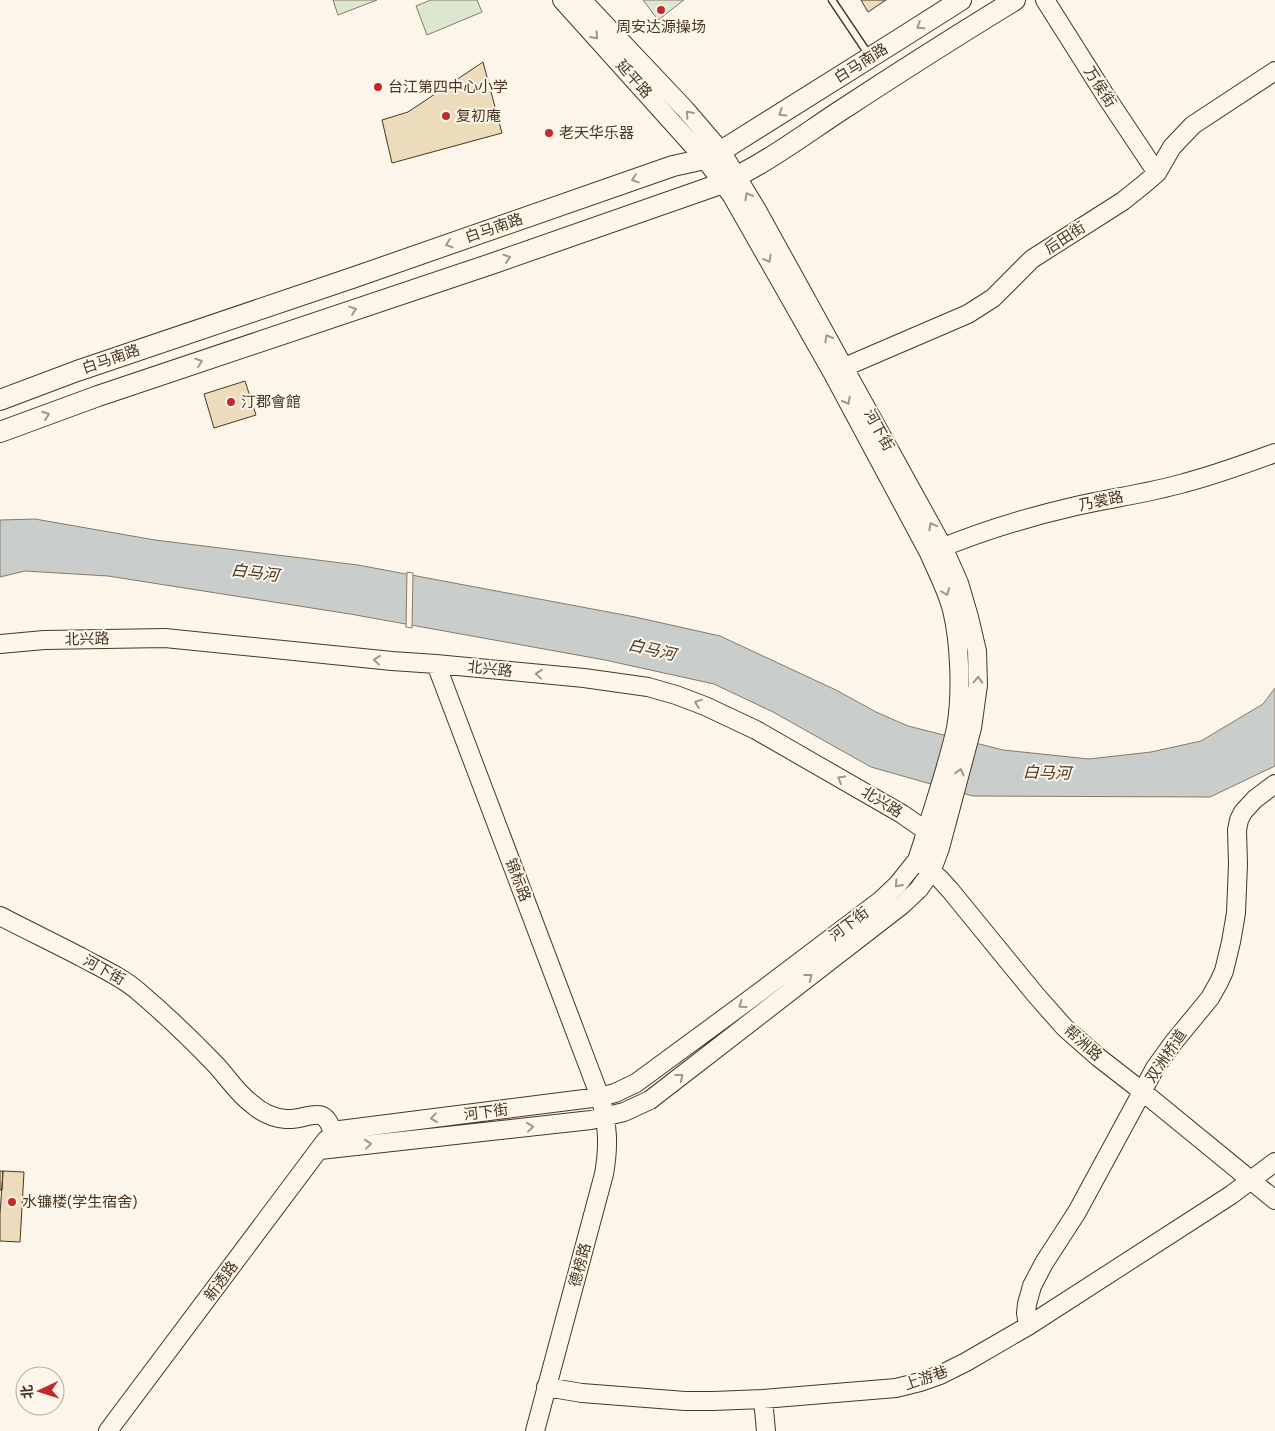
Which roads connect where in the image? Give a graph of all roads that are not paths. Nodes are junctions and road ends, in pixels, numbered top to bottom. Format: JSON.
{"nodes":[{"id":1,"x":562,"y":0,"type":"edge"},
{"id":2,"x":582,"y":0,"type":"edge"},
{"id":3,"x":832,"y":0,"type":"edge"},
{"id":4,"x":961,"y":0,"type":"edge"},
{"id":5,"x":1015,"y":0,"type":"edge"},
{"id":6,"x":1045,"y":0,"type":"edge"},
{"id":7,"x":871,"y":57,"type":"junction"},
{"id":8,"x":1275,"y":71,"type":"edge"},
{"id":9,"x":713,"y":155,"type":"junction"},
{"id":10,"x":1157,"y":172,"type":"junction"},
{"id":11,"x":730,"y":180,"type":"junction"},
{"id":12,"x":838,"y":370,"type":"junction"},
{"id":13,"x":0,"y":400,"type":"edge"},
{"id":14,"x":0,"y":432,"type":"edge"},
{"id":15,"x":1275,"y":453,"type":"edge"},
{"id":16,"x":936,"y":550,"type":"junction"},
{"id":17,"x":0,"y":644,"type":"edge"},
{"id":18,"x":436,"y":664,"type":"junction"},
{"id":19,"x":1275,"y":784,"type":"edge"},
{"id":20,"x":940,"y":812,"type":"junction"},
{"id":21,"x":926,"y":831,"type":"junction"},
{"id":22,"x":942,"y":842,"type":"junction"},
{"id":23,"x":917,"y":860,"type":"junction"},
{"id":24,"x":931,"y":872,"type":"junction"},
{"id":25,"x":0,"y":916,"type":"edge"},
{"id":26,"x":1143,"y":1092,"type":"junction"},
{"id":27,"x":600,"y":1097,"type":"junction"},
{"id":28,"x":606,"y":1117,"type":"junction"},
{"id":29,"x":332,"y":1131,"type":"junction"},
{"id":30,"x":320,"y":1150,"type":"junction"},
{"id":31,"x":1275,"y":1162,"type":"edge"},
{"id":32,"x":1251,"y":1180,"type":"junction"},
{"id":33,"x":1275,"y":1200,"type":"edge"},
{"id":34,"x":1028,"y":1326,"type":"junction"},
{"id":35,"x":546,"y":1386,"type":"junction"},
{"id":36,"x":763,"y":1399,"type":"junction"},
{"id":37,"x":108,"y":1431,"type":"edge"},
{"id":38,"x":534,"y":1431,"type":"edge"},
{"id":39,"x":766,"y":1431,"type":"edge"}],
"edges":[{"from":1,"to":9,"type":"street","name":"延平路","one_way":true},
{"from":9,"to":2,"type":"street","name":"延平路","one_way":true},
{"from":3,"to":7,"type":"lane"},
{"from":4,"to":7,"type":"main road","name":"白马南路","one_way":true},
{"from":5,"to":11,"type":"main road"},
{"from":6,"to":10,"type":"street","name":"万侯街"},
{"from":7,"to":9,"type":"main road","name":"白马南路","one_way":true},
{"from":8,"to":10,"type":"street","name":"后田街"},
{"from":9,"to":11,"type":"street","name":"河下街"},
{"from":9,"to":13,"type":"main road","name":"白马南路","one_way":true},
{"from":10,"to":12,"type":"street","name":"后田街"},
{"from":11,"to":12,"type":"street","name":"河下街"},
{"from":14,"to":11,"type":"main road","one_way":true},
{"from":12,"to":16,"type":"street","name":"河下街"},
{"from":15,"to":16,"type":"street","name":"乃裳路"},
{"from":16,"to":20,"type":"street","name":"河下街"},
{"from":18,"to":17,"type":"street","name":"北兴路","one_way":true},
{"from":21,"to":18,"type":"street","name":"北兴路","one_way":true},
{"from":18,"to":27,"type":"street","name":"锦标路"},
{"from":19,"to":26,"type":"street","name":"双洲桥道"},
{"from":20,"to":21,"type":"street","name":"河下街"},
{"from":20,"to":22,"type":"street","name":"河下街"},
{"from":21,"to":22,"type":"street","name":"北兴路"},
{"from":21,"to":23,"type":"street","name":"河下街"},
{"from":22,"to":24,"type":"street","name":"河下街"},
{"from":23,"to":24,"type":"street","name":"帮洲路"},
{"from":23,"to":27,"type":"street","name":"河下街","one_way":true},
{"from":24,"to":26,"type":"street","name":"帮洲路"},
{"from":28,"to":24,"type":"street","name":"河下街","one_way":true},
{"from":25,"to":29,"type":"street","name":"河下街"},
{"from":26,"to":32,"type":"street","name":"帮洲路"},
{"from":26,"to":34,"type":"street","name":"双洲桥道"},
{"from":27,"to":28,"type":"street","name":"德榜路"},
{"from":27,"to":29,"type":"street","name":"河下街","one_way":true},
{"from":30,"to":28,"type":"street","name":"河下街","one_way":true},
{"from":28,"to":35,"type":"street","name":"德榜路"},
{"from":29,"to":30,"type":"street","name":"新透路"},
{"from":30,"to":37,"type":"street","name":"新透路"},
{"from":31,"to":32,"type":"street","name":"上游巷"},
{"from":32,"to":33,"type":"street","name":"帮洲路"},
{"from":32,"to":34,"type":"street","name":"上游巷"},
{"from":34,"to":36,"type":"street","name":"上游巷"},
{"from":35,"to":36,"type":"street","name":"上游巷"},
{"from":35,"to":38,"type":"street","name":"德榜路"},
{"from":36,"to":39,"type":"street"}]}
